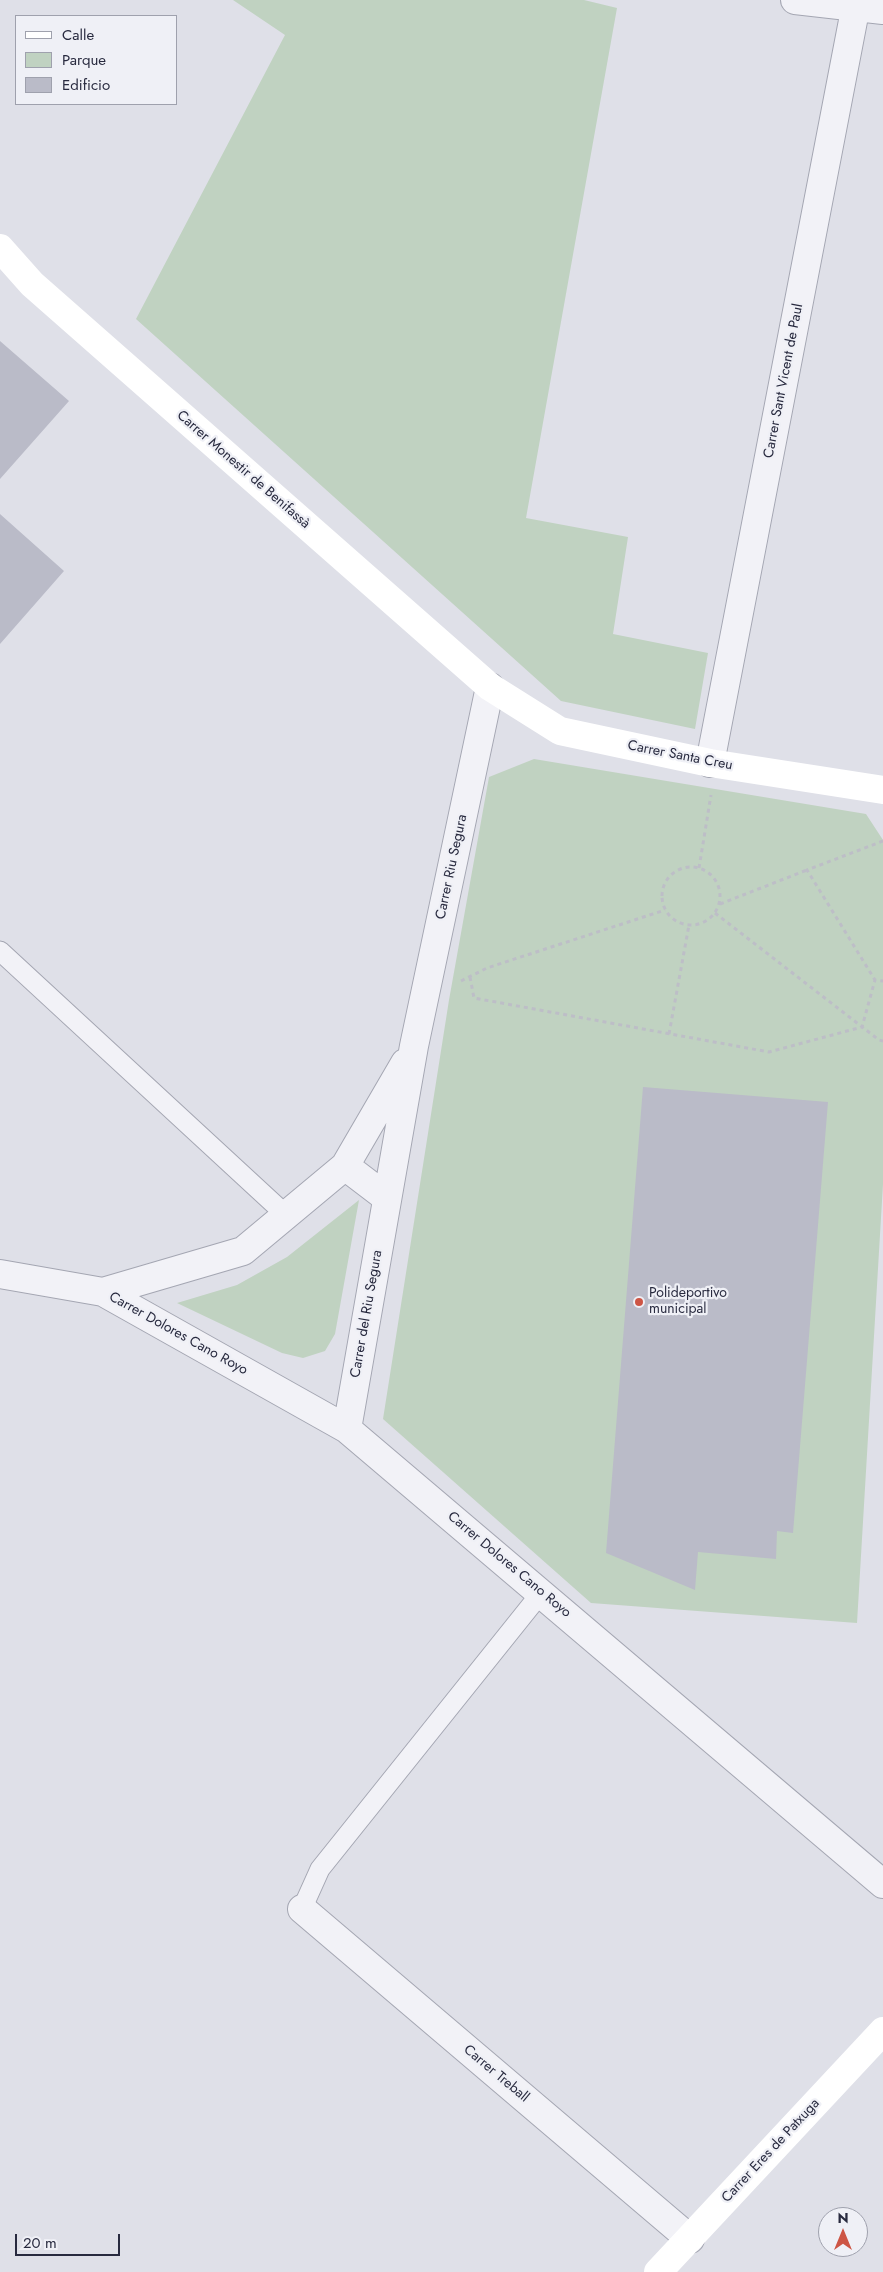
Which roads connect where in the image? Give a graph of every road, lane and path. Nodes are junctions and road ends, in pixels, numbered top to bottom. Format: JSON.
{"nodes":[{"id":1,"x":795,"y":0,"type":"edge"},
{"id":2,"x":866,"y":6,"type":"edge"},
{"id":3,"x":0,"y":248,"type":"edge"},
{"id":4,"x":490,"y":687,"type":"junction"},
{"id":5,"x":713,"y":763,"type":"junction"},
{"id":6,"x":883,"y":790,"type":"edge"},
{"id":7,"x":883,"y":841,"type":"edge"},
{"id":8,"x":700,"y":868,"type":"junction"},
{"id":9,"x":807,"y":870,"type":"junction"},
{"id":10,"x":720,"y":904,"type":"junction"},
{"id":11,"x":665,"y":910,"type":"junction"},
{"id":12,"x":715,"y":913,"type":"junction"},
{"id":13,"x":689,"y":925,"type":"junction"},
{"id":14,"x":0,"y":951,"type":"edge"},
{"id":15,"x":470,"y":976,"type":"junction"},
{"id":16,"x":429,"y":978,"type":"junction"},
{"id":17,"x":875,"y":980,"type":"junction"},
{"id":18,"x":883,"y":981,"type":"edge"},
{"id":19,"x":862,"y":1027,"type":"junction"},
{"id":20,"x":669,"y":1034,"type":"junction"},
{"id":21,"x":883,"y":1040,"type":"edge"},
{"id":22,"x":414,"y":1046,"type":"junction"},
{"id":23,"x":345,"y":1166,"type":"junction"},
{"id":24,"x":387,"y":1198,"type":"junction"},
{"id":25,"x":286,"y":1215,"type":"junction"},
{"id":26,"x":0,"y":1274,"type":"edge"},
{"id":27,"x":103,"y":1292,"type":"junction"},
{"id":28,"x":347,"y":1429,"type":"junction"},
{"id":29,"x":541,"y":1593,"type":"junction"},
{"id":30,"x":883,"y":1884,"type":"edge"},
{"id":31,"x":302,"y":1909,"type":"joint"},
{"id":32,"x":883,"y":2031,"type":"edge"},
{"id":33,"x":690,"y":2238,"type":"junction"},
{"id":34,"x":658,"y":2272,"type":"edge"}],
"edges":[{"from":1,"to":2,"type":"street"},
{"from":2,"to":5,"type":"street","name":"Carrer Sant Vicent de Paul"},
{"from":3,"to":4,"type":"street","name":"Carrer Monestir de Benifassà"},
{"from":4,"to":5,"type":"street","name":"Carrer Santa Creu"},
{"from":4,"to":16,"type":"street","name":"Carrer Riu Segura"},
{"from":5,"to":6,"type":"street","name":"Carrer Santa Creu"},
{"from":5,"to":8,"type":"path"},
{"from":7,"to":9,"type":"path"},
{"from":8,"to":10,"type":"path"},
{"from":8,"to":11,"type":"path"},
{"from":9,"to":10,"type":"path"},
{"from":9,"to":17,"type":"path"},
{"from":10,"to":12,"type":"path"},
{"from":11,"to":13,"type":"path"},
{"from":11,"to":15,"type":"path"},
{"from":12,"to":13,"type":"path"},
{"from":12,"to":19,"type":"path"},
{"from":13,"to":20,"type":"path"},
{"from":14,"to":25,"type":"lane"},
{"from":15,"to":16,"type":"path"},
{"from":15,"to":20,"type":"path"},
{"from":16,"to":22,"type":"street","name":"Carrer Riu Segura"},
{"from":17,"to":18,"type":"path"},
{"from":17,"to":19,"type":"path"},
{"from":19,"to":20,"type":"path"},
{"from":19,"to":21,"type":"path"},
{"from":22,"to":23,"type":"street"},
{"from":22,"to":24,"type":"street","name":"Carrer del Riu Segura"},
{"from":23,"to":24,"type":"street"},
{"from":23,"to":25,"type":"street"},
{"from":24,"to":28,"type":"street","name":"Carrer del Riu Segura"},
{"from":25,"to":27,"type":"street"},
{"from":26,"to":27,"type":"street"},
{"from":27,"to":28,"type":"street","name":"Carrer Dolores Cano Royo"},
{"from":28,"to":29,"type":"street","name":"Carrer Dolores Cano Royo"},
{"from":29,"to":30,"type":"street","name":"Carrer Dolores Cano Royo"},
{"from":29,"to":31,"type":"lane"},
{"from":31,"to":33,"type":"street","name":"Carrer Treball"},
{"from":32,"to":33,"type":"street","name":"Carrer Eres de Patxuga"},
{"from":33,"to":34,"type":"street","name":"Carrer Eres de Patxuga"}]}
